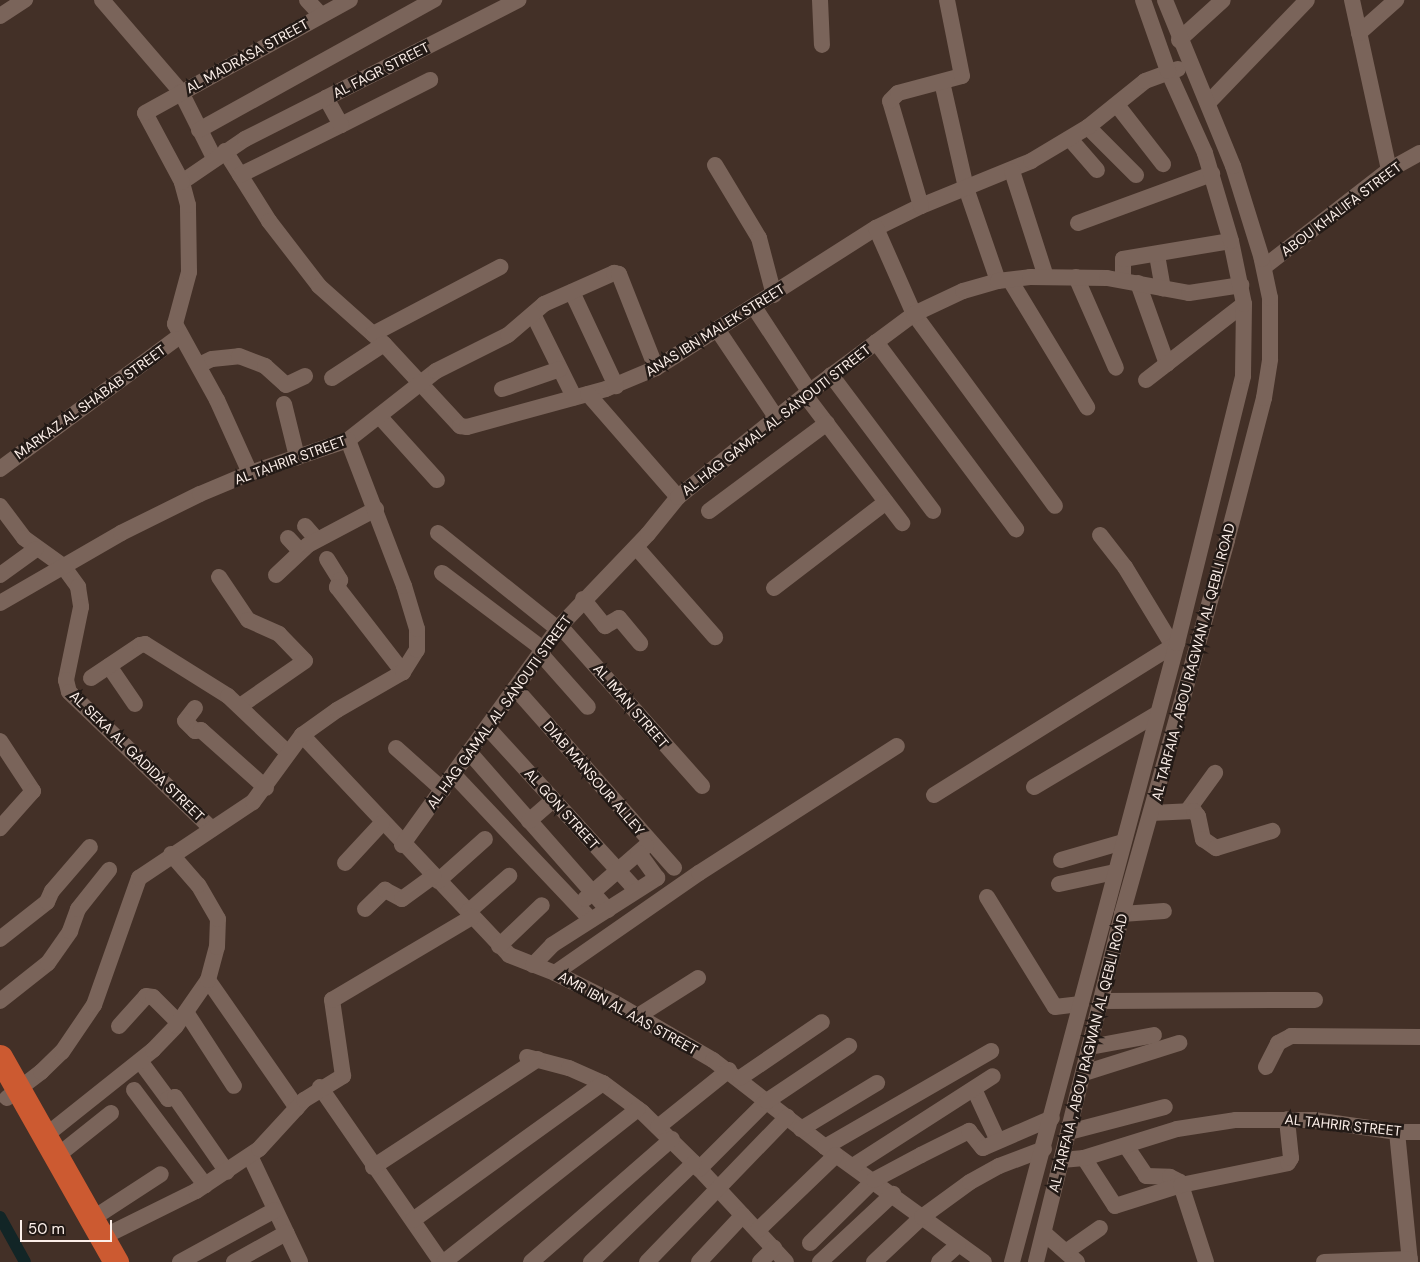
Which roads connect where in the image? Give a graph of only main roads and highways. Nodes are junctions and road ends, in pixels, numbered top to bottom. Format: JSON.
{"nodes":[{"id":1,"x":0,"y":1056,"type":"edge"},
{"id":2,"x":9,"y":1091,"type":"edge"},
{"id":3,"x":100,"y":1262,"type":"edge"},
{"id":4,"x":116,"y":1262,"type":"edge"}],
"edges":[{"from":1,"to":2,"type":"highway"},
{"from":2,"to":3,"type":"highway"},
{"from":2,"to":4,"type":"highway"}]}
